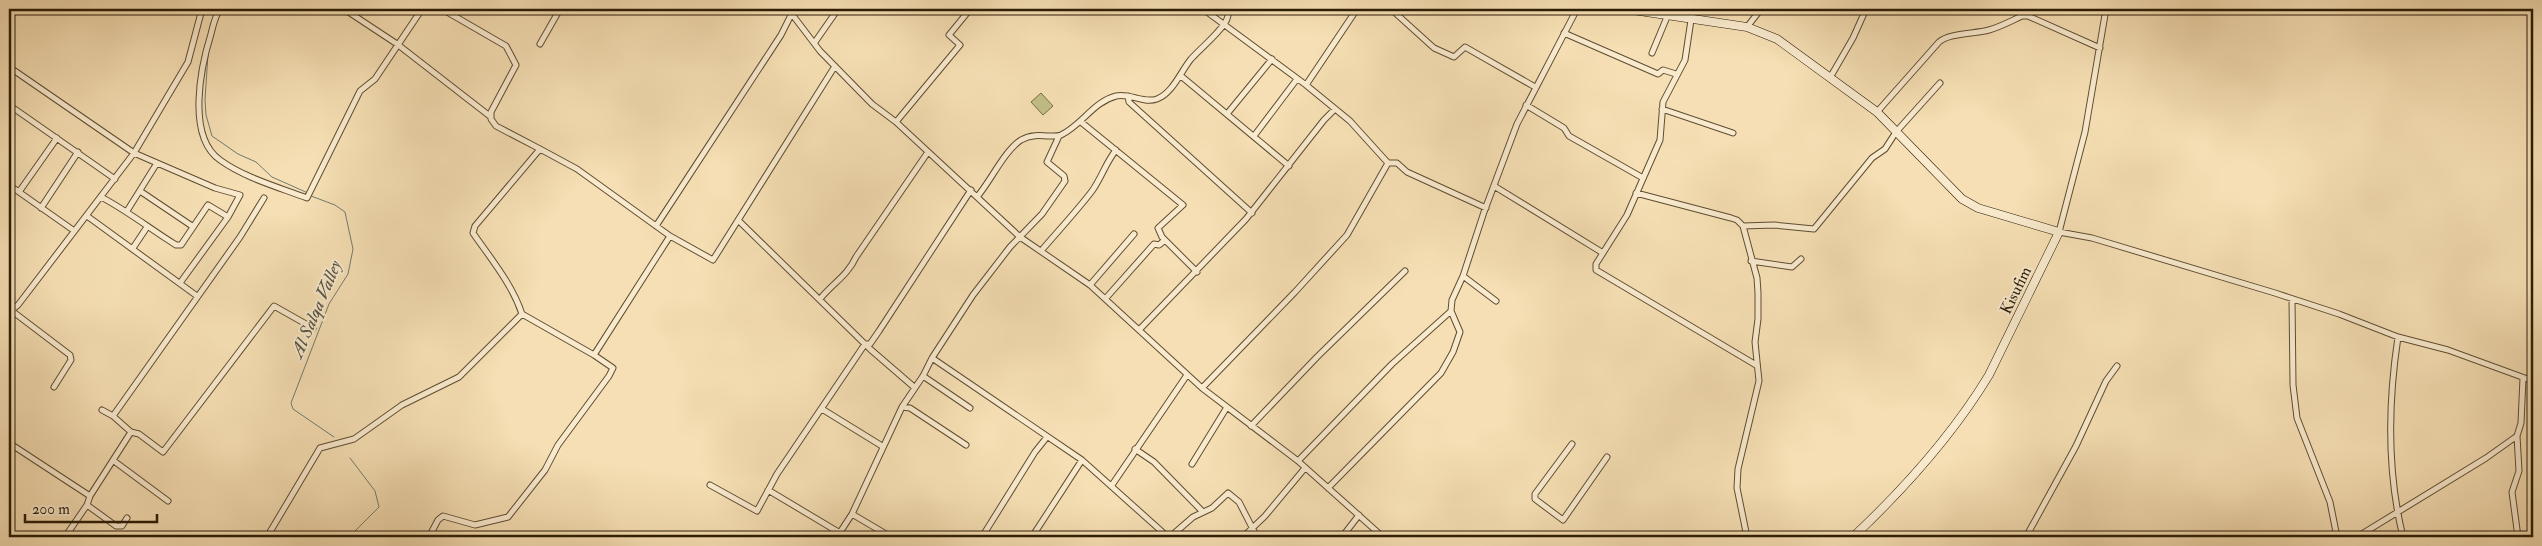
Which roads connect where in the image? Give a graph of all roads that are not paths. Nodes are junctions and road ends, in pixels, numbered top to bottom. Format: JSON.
{"nodes":[{"id":1,"x":202,"y":9,"type":"edge"},
{"id":2,"x":220,"y":9,"type":"edge"},
{"id":3,"x":344,"y":9,"type":"edge"},
{"id":4,"x":422,"y":9,"type":"edge"},
{"id":5,"x":442,"y":9,"type":"edge"},
{"id":6,"x":560,"y":9,"type":"edge"},
{"id":7,"x":838,"y":9,"type":"edge"},
{"id":8,"x":963,"y":9,"type":"edge"},
{"id":9,"x":1203,"y":9,"type":"edge"},
{"id":10,"x":1228,"y":9,"type":"edge"},
{"id":11,"x":1357,"y":9,"type":"edge"},
{"id":12,"x":1391,"y":9,"type":"edge"},
{"id":13,"x":1577,"y":9,"type":"edge"},
{"id":14,"x":1626,"y":9,"type":"edge"},
{"id":15,"x":1761,"y":9,"type":"edge"},
{"id":16,"x":1866,"y":9,"type":"edge"},
{"id":17,"x":2106,"y":9,"type":"edge"},
{"id":18,"x":790,"y":11,"type":"edge"},
{"id":19,"x":1668,"y":16,"type":"junction"},
{"id":20,"x":1691,"y":20,"type":"junction"},
{"id":21,"x":1224,"y":23,"type":"junction"},
{"id":22,"x":1747,"y":27,"type":"junction"},
{"id":23,"x":1564,"y":33,"type":"junction"},
{"id":24,"x":815,"y":42,"type":"junction"},
{"id":25,"x":397,"y":44,"type":"junction"},
{"id":26,"x":540,"y":44,"type":"dead end"},
{"id":27,"x":2100,"y":48,"type":"junction"},
{"id":28,"x":1652,"y":53,"type":"dead end"},
{"id":29,"x":1272,"y":60,"type":"junction"},
{"id":30,"x":834,"y":66,"type":"junction"},
{"id":31,"x":9,"y":67,"type":"edge"},
{"id":32,"x":1676,"y":74,"type":"junction"},
{"id":33,"x":1181,"y":76,"type":"junction"},
{"id":34,"x":1831,"y":76,"type":"junction"},
{"id":35,"x":1298,"y":79,"type":"junction"},
{"id":36,"x":1940,"y":83,"type":"dead end"},
{"id":37,"x":1306,"y":85,"type":"junction"},
{"id":38,"x":1535,"y":86,"type":"junction"},
{"id":39,"x":1128,"y":96,"type":"junction"},
{"id":40,"x":1526,"y":105,"type":"junction"},
{"id":41,"x":9,"y":106,"type":"edge"},
{"id":42,"x":1335,"y":109,"type":"junction"},
{"id":43,"x":1662,"y":109,"type":"junction"},
{"id":44,"x":1877,"y":112,"type":"junction"},
{"id":45,"x":1227,"y":114,"type":"junction"},
{"id":46,"x":491,"y":117,"type":"junction"},
{"id":47,"x":896,"y":122,"type":"junction"},
{"id":48,"x":1081,"y":122,"type":"junction"},
{"id":49,"x":1896,"y":132,"type":"junction"},
{"id":50,"x":1733,"y":133,"type":"dead end"},
{"id":51,"x":1059,"y":136,"type":"junction"},
{"id":52,"x":1254,"y":136,"type":"junction"},
{"id":53,"x":58,"y":138,"type":"junction"},
{"id":54,"x":540,"y":149,"type":"junction"},
{"id":55,"x":1116,"y":150,"type":"junction"},
{"id":56,"x":78,"y":152,"type":"junction"},
{"id":57,"x":928,"y":152,"type":"junction"},
{"id":58,"x":134,"y":153,"type":"junction"},
{"id":59,"x":157,"y":163,"type":"junction"},
{"id":60,"x":1388,"y":163,"type":"junction"},
{"id":61,"x":1289,"y":166,"type":"junction"},
{"id":62,"x":1643,"y":178,"type":"junction"},
{"id":63,"x":115,"y":179,"type":"junction"},
{"id":64,"x":9,"y":185,"type":"edge"},
{"id":65,"x":1494,"y":186,"type":"junction"},
{"id":66,"x":971,"y":190,"type":"junction"},
{"id":67,"x":140,"y":191,"type":"junction"},
{"id":68,"x":19,"y":192,"type":"junction"},
{"id":69,"x":1636,"y":193,"type":"junction"},
{"id":70,"x":102,"y":197,"type":"junction"},
{"id":71,"x":977,"y":197,"type":"junction"},
{"id":72,"x":264,"y":198,"type":"dead end"},
{"id":73,"x":41,"y":208,"type":"junction"},
{"id":74,"x":1486,"y":208,"type":"junction"},
{"id":75,"x":127,"y":211,"type":"junction"},
{"id":76,"x":1252,"y":213,"type":"junction"},
{"id":77,"x":87,"y":216,"type":"junction"},
{"id":78,"x":228,"y":217,"type":"junction"},
{"id":79,"x":738,"y":220,"type":"junction"},
{"id":80,"x":192,"y":226,"type":"junction"},
{"id":81,"x":656,"y":226,"type":"junction"},
{"id":82,"x":1742,"y":226,"type":"junction"},
{"id":83,"x":147,"y":227,"type":"junction"},
{"id":84,"x":73,"y":230,"type":"junction"},
{"id":85,"x":2059,"y":232,"type":"junction"},
{"id":86,"x":1134,"y":234,"type":"dead end"},
{"id":87,"x":670,"y":236,"type":"junction"},
{"id":88,"x":1020,"y":237,"type":"junction"},
{"id":89,"x":1165,"y":240,"type":"junction"},
{"id":90,"x":133,"y":248,"type":"junction"},
{"id":91,"x":1040,"y":250,"type":"junction"},
{"id":92,"x":1602,"y":253,"type":"junction"},
{"id":93,"x":1801,"y":259,"type":"dead end"},
{"id":94,"x":1751,"y":261,"type":"junction"},
{"id":95,"x":1405,"y":271,"type":"dead end"},
{"id":96,"x":1197,"y":272,"type":"junction"},
{"id":97,"x":1463,"y":276,"type":"junction"},
{"id":98,"x":180,"y":284,"type":"junction"},
{"id":99,"x":1090,"y":284,"type":"junction"},
{"id":100,"x":197,"y":296,"type":"junction"},
{"id":101,"x":1106,"y":298,"type":"junction"},
{"id":102,"x":820,"y":299,"type":"junction"},
{"id":103,"x":2292,"y":299,"type":"junction"},
{"id":104,"x":1496,"y":301,"type":"dead end"},
{"id":105,"x":10,"y":311,"type":"edge"},
{"id":106,"x":1451,"y":311,"type":"junction"},
{"id":107,"x":522,"y":314,"type":"junction"},
{"id":108,"x":313,"y":328,"type":"dead end"},
{"id":109,"x":1139,"y":330,"type":"junction"},
{"id":110,"x":2398,"y":337,"type":"junction"},
{"id":111,"x":865,"y":344,"type":"junction"},
{"id":112,"x":594,"y":355,"type":"junction"},
{"id":113,"x":932,"y":358,"type":"junction"},
{"id":114,"x":1756,"y":365,"type":"junction"},
{"id":115,"x":2117,"y":366,"type":"dead end"},
{"id":116,"x":1187,"y":375,"type":"junction"},
{"id":117,"x":923,"y":376,"type":"junction"},
{"id":118,"x":2523,"y":378,"type":"junction"},
{"id":119,"x":2533,"y":382,"type":"edge"},
{"id":120,"x":54,"y":387,"type":"dead end"},
{"id":121,"x":914,"y":387,"type":"junction"},
{"id":122,"x":1202,"y":388,"type":"junction"},
{"id":123,"x":902,"y":407,"type":"junction"},
{"id":124,"x":1227,"y":407,"type":"junction"},
{"id":125,"x":970,"y":408,"type":"dead end"},
{"id":126,"x":822,"y":409,"type":"junction"},
{"id":127,"x":102,"y":410,"type":"dead end"},
{"id":128,"x":113,"y":416,"type":"junction"},
{"id":129,"x":1251,"y":426,"type":"junction"},
{"id":130,"x":131,"y":432,"type":"junction"},
{"id":131,"x":2517,"y":436,"type":"junction"},
{"id":132,"x":1047,"y":437,"type":"junction"},
{"id":133,"x":9,"y":442,"type":"edge"},
{"id":134,"x":1572,"y":444,"type":"dead end"},
{"id":135,"x":966,"y":445,"type":"dead end"},
{"id":136,"x":882,"y":446,"type":"junction"},
{"id":137,"x":1135,"y":448,"type":"junction"},
{"id":138,"x":1607,"y":457,"type":"dead end"},
{"id":139,"x":1082,"y":460,"type":"junction"},
{"id":140,"x":114,"y":461,"type":"junction"},
{"id":141,"x":1298,"y":461,"type":"junction"},
{"id":142,"x":1192,"y":464,"type":"dead end"},
{"id":143,"x":1305,"y":468,"type":"junction"},
{"id":144,"x":710,"y":485,"type":"dead end"},
{"id":145,"x":1112,"y":485,"type":"junction"},
{"id":146,"x":1328,"y":488,"type":"junction"},
{"id":147,"x":768,"y":490,"type":"junction"},
{"id":148,"x":90,"y":496,"type":"junction"},
{"id":149,"x":168,"y":500,"type":"dead end"},
{"id":150,"x":87,"y":505,"type":"junction"},
{"id":151,"x":1202,"y":511,"type":"junction"},
{"id":152,"x":2397,"y":513,"type":"junction"},
{"id":153,"x":852,"y":514,"type":"junction"},
{"id":154,"x":1359,"y":515,"type":"junction"},
{"id":155,"x":127,"y":518,"type":"dead end"},
{"id":156,"x":1252,"y":529,"type":"junction"},
{"id":157,"x":839,"y":535,"type":"edge"},
{"id":158,"x":2029,"y":536,"type":"edge"},
{"id":159,"x":65,"y":537,"type":"edge"},
{"id":160,"x":267,"y":537,"type":"edge"},
{"id":161,"x":429,"y":537,"type":"edge"},
{"id":162,"x":891,"y":537,"type":"edge"},
{"id":163,"x":982,"y":537,"type":"edge"},
{"id":164,"x":1032,"y":537,"type":"edge"},
{"id":165,"x":1169,"y":537,"type":"edge"},
{"id":166,"x":1243,"y":537,"type":"edge"},
{"id":167,"x":1257,"y":537,"type":"edge"},
{"id":168,"x":1342,"y":537,"type":"edge"},
{"id":169,"x":1383,"y":537,"type":"edge"},
{"id":170,"x":1747,"y":537,"type":"edge"},
{"id":171,"x":1853,"y":537,"type":"edge"},
{"id":172,"x":2337,"y":537,"type":"edge"},
{"id":173,"x":2357,"y":537,"type":"edge"},
{"id":174,"x":2404,"y":537,"type":"edge"},
{"id":175,"x":2518,"y":537,"type":"edge"}],
"edges":[{"from":1,"to":58,"type":"street"},
{"from":2,"to":25,"type":"street"},
{"from":3,"to":25,"type":"street"},
{"from":4,"to":25,"type":"street"},
{"from":5,"to":46,"type":"street"},
{"from":6,"to":26,"type":"street"},
{"from":7,"to":24,"type":"street"},
{"from":8,"to":47,"type":"street"},
{"from":9,"to":21,"type":"street"},
{"from":10,"to":21,"type":"street"},
{"from":11,"to":37,"type":"street"},
{"from":12,"to":38,"type":"street"},
{"from":13,"to":23,"type":"street"},
{"from":14,"to":19,"type":"street"},
{"from":15,"to":22,"type":"street"},
{"from":16,"to":34,"type":"street"},
{"from":17,"to":27,"type":"street","name":"Kisufim"},
{"from":18,"to":24,"type":"street"},
{"from":18,"to":81,"type":"street"},
{"from":19,"to":20,"type":"street"},
{"from":19,"to":28,"type":"street"},
{"from":20,"to":22,"type":"street"},
{"from":20,"to":32,"type":"street"},
{"from":21,"to":29,"type":"street"},
{"from":21,"to":33,"type":"street"},
{"from":22,"to":34,"type":"street"},
{"from":23,"to":32,"type":"street"},
{"from":23,"to":38,"type":"street"},
{"from":24,"to":30,"type":"street"},
{"from":25,"to":46,"type":"street"},
{"from":27,"to":44,"type":"street"},
{"from":27,"to":85,"type":"street","name":"Kisufim"},
{"from":29,"to":35,"type":"street"},
{"from":29,"to":45,"type":"street"},
{"from":30,"to":47,"type":"street"},
{"from":30,"to":79,"type":"street"},
{"from":31,"to":58,"type":"street"},
{"from":32,"to":43,"type":"street"},
{"from":33,"to":39,"type":"street"},
{"from":33,"to":45,"type":"street"},
{"from":34,"to":44,"type":"street"},
{"from":35,"to":37,"type":"street"},
{"from":35,"to":52,"type":"street"},
{"from":36,"to":49,"type":"street"},
{"from":37,"to":42,"type":"street"},
{"from":38,"to":40,"type":"street"},
{"from":39,"to":48,"type":"street"},
{"from":39,"to":76,"type":"street"},
{"from":40,"to":62,"type":"street"},
{"from":40,"to":65,"type":"street"},
{"from":41,"to":53,"type":"street"},
{"from":42,"to":60,"type":"street"},
{"from":42,"to":61,"type":"street"},
{"from":43,"to":50,"type":"street"},
{"from":43,"to":62,"type":"street"},
{"from":44,"to":49,"type":"street"},
{"from":45,"to":52,"type":"street"},
{"from":46,"to":54,"type":"street"},
{"from":47,"to":57,"type":"street"},
{"from":48,"to":51,"type":"street"},
{"from":48,"to":55,"type":"street"},
{"from":49,"to":82,"type":"street"},
{"from":49,"to":85,"type":"street"},
{"from":51,"to":71,"type":"street"},
{"from":51,"to":88,"type":"street"},
{"from":52,"to":61,"type":"street"},
{"from":53,"to":56,"type":"street"},
{"from":53,"to":68,"type":"street"},
{"from":54,"to":81,"type":"street"},
{"from":54,"to":107,"type":"street"},
{"from":55,"to":89,"type":"street"},
{"from":55,"to":91,"type":"street"},
{"from":56,"to":63,"type":"street"},
{"from":56,"to":73,"type":"street"},
{"from":57,"to":66,"type":"street"},
{"from":57,"to":102,"type":"street"},
{"from":58,"to":59,"type":"street"},
{"from":58,"to":63,"type":"street"},
{"from":59,"to":67,"type":"street"},
{"from":59,"to":78,"type":"street"},
{"from":60,"to":74,"type":"street"},
{"from":60,"to":122,"type":"street"},
{"from":61,"to":76,"type":"street"},
{"from":62,"to":69,"type":"street"},
{"from":63,"to":70,"type":"street"},
{"from":64,"to":68,"type":"street"},
{"from":65,"to":74,"type":"street"},
{"from":65,"to":92,"type":"street"},
{"from":66,"to":71,"type":"street"},
{"from":66,"to":111,"type":"street"},
{"from":67,"to":75,"type":"street"},
{"from":67,"to":80,"type":"street"},
{"from":68,"to":73,"type":"street"},
{"from":69,"to":82,"type":"street"},
{"from":69,"to":92,"type":"street"},
{"from":70,"to":75,"type":"street"},
{"from":70,"to":77,"type":"street"},
{"from":71,"to":88,"type":"street"},
{"from":72,"to":100,"type":"street"},
{"from":73,"to":84,"type":"street"},
{"from":74,"to":97,"type":"street"},
{"from":75,"to":83,"type":"street"},
{"from":76,"to":96,"type":"street"},
{"from":77,"to":84,"type":"street"},
{"from":77,"to":90,"type":"street"},
{"from":78,"to":80,"type":"street"},
{"from":78,"to":98,"type":"street"},
{"from":79,"to":87,"type":"street"},
{"from":79,"to":102,"type":"street"},
{"from":80,"to":83,"type":"street"},
{"from":81,"to":87,"type":"street"},
{"from":82,"to":94,"type":"street"},
{"from":83,"to":90,"type":"street"},
{"from":84,"to":105,"type":"street"},
{"from":85,"to":103,"type":"street"},
{"from":85,"to":171,"type":"street","name":"Kisufim"},
{"from":86,"to":99,"type":"street"},
{"from":87,"to":112,"type":"street"},
{"from":88,"to":91,"type":"street"},
{"from":88,"to":113,"type":"street"},
{"from":89,"to":96,"type":"street"},
{"from":89,"to":101,"type":"street"},
{"from":90,"to":98,"type":"street"},
{"from":91,"to":99,"type":"street"},
{"from":92,"to":114,"type":"street"},
{"from":93,"to":94,"type":"street"},
{"from":94,"to":114,"type":"street"},
{"from":95,"to":129,"type":"street"},
{"from":96,"to":109,"type":"street"},
{"from":97,"to":104,"type":"street"},
{"from":97,"to":106,"type":"street"},
{"from":98,"to":100,"type":"street"},
{"from":99,"to":101,"type":"street"},
{"from":100,"to":128,"type":"street"},
{"from":101,"to":109,"type":"street"},
{"from":102,"to":111,"type":"street"},
{"from":103,"to":110,"type":"street"},
{"from":103,"to":172,"type":"street"},
{"from":105,"to":120,"type":"street"},
{"from":106,"to":141,"type":"street"},
{"from":106,"to":146,"type":"street"},
{"from":107,"to":112,"type":"street"},
{"from":107,"to":160,"type":"street"},
{"from":108,"to":130,"type":"street"},
{"from":109,"to":116,"type":"street"},
{"from":110,"to":118,"type":"street"},
{"from":110,"to":152,"type":"street"},
{"from":111,"to":121,"type":"street"},
{"from":111,"to":126,"type":"street"},
{"from":112,"to":161,"type":"street"},
{"from":113,"to":117,"type":"street"},
{"from":113,"to":132,"type":"street"},
{"from":114,"to":170,"type":"street"},
{"from":115,"to":158,"type":"street"},
{"from":116,"to":122,"type":"street"},
{"from":116,"to":137,"type":"street"},
{"from":117,"to":121,"type":"street"},
{"from":117,"to":125,"type":"street"},
{"from":118,"to":119,"type":"street"},
{"from":118,"to":131,"type":"street"},
{"from":121,"to":123,"type":"street"},
{"from":122,"to":124,"type":"street"},
{"from":123,"to":135,"type":"street"},
{"from":123,"to":136,"type":"street"},
{"from":124,"to":129,"type":"street"},
{"from":124,"to":142,"type":"street"},
{"from":126,"to":136,"type":"street"},
{"from":126,"to":147,"type":"street"},
{"from":127,"to":128,"type":"street"},
{"from":128,"to":130,"type":"street"},
{"from":129,"to":141,"type":"street"},
{"from":130,"to":140,"type":"street"},
{"from":131,"to":152,"type":"street"},
{"from":131,"to":175,"type":"street"},
{"from":132,"to":139,"type":"street"},
{"from":132,"to":163,"type":"street"},
{"from":133,"to":148,"type":"street"},
{"from":134,"to":138,"type":"street"},
{"from":136,"to":153,"type":"street"},
{"from":137,"to":145,"type":"street"},
{"from":137,"to":151,"type":"street"},
{"from":139,"to":145,"type":"street"},
{"from":139,"to":164,"type":"street"},
{"from":140,"to":148,"type":"street"},
{"from":140,"to":149,"type":"street"},
{"from":141,"to":143,"type":"street"},
{"from":143,"to":146,"type":"street"},
{"from":143,"to":156,"type":"street"},
{"from":144,"to":147,"type":"street"},
{"from":145,"to":165,"type":"street"},
{"from":146,"to":154,"type":"street"},
{"from":147,"to":157,"type":"street"},
{"from":148,"to":150,"type":"street"},
{"from":150,"to":155,"type":"street"},
{"from":150,"to":159,"type":"street"},
{"from":151,"to":156,"type":"street"},
{"from":151,"to":165,"type":"street"},
{"from":152,"to":173,"type":"street"},
{"from":152,"to":174,"type":"street"},
{"from":153,"to":157,"type":"street"},
{"from":153,"to":162,"type":"street"},
{"from":154,"to":168,"type":"street"},
{"from":154,"to":169,"type":"street"},
{"from":156,"to":166,"type":"street"},
{"from":156,"to":167,"type":"street"}]}
